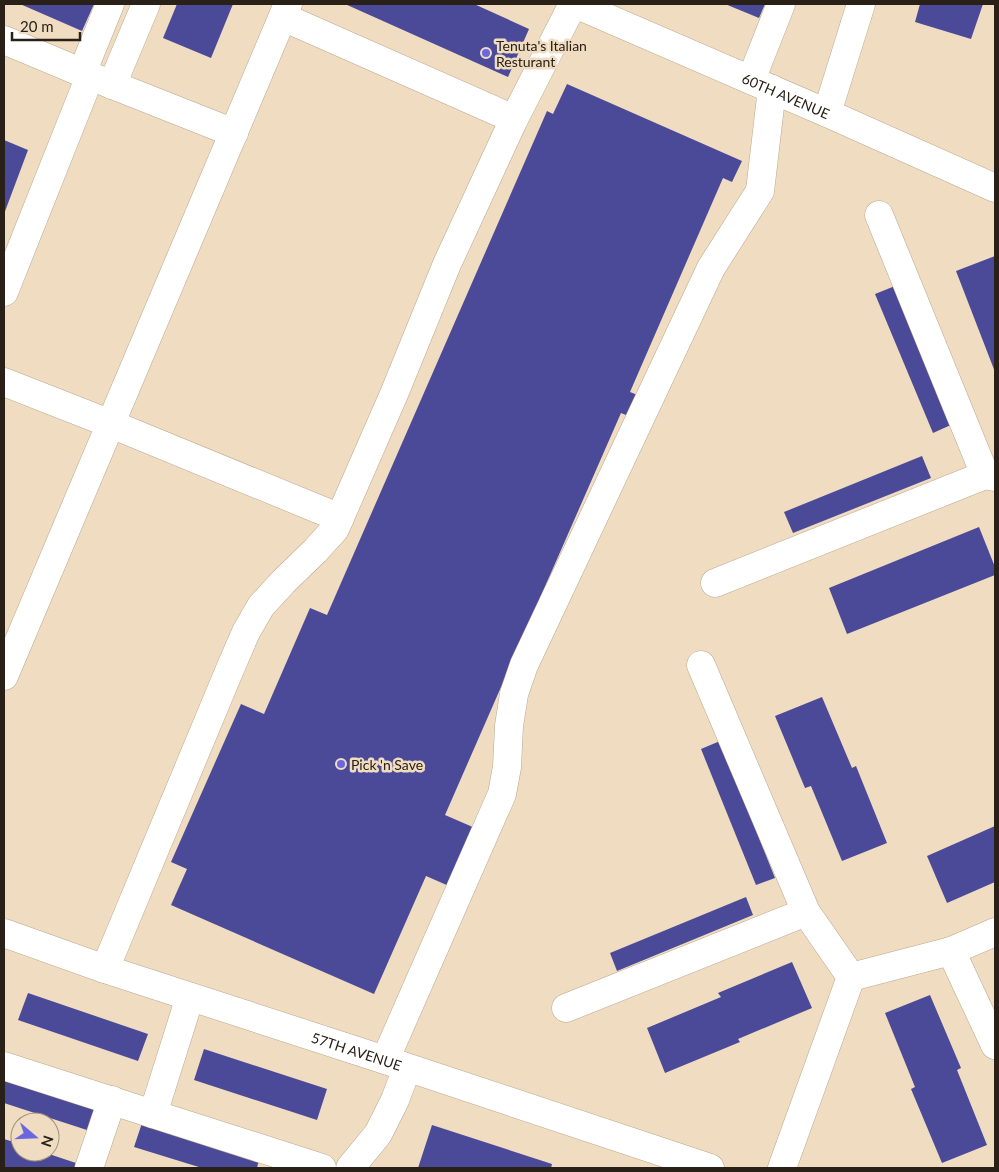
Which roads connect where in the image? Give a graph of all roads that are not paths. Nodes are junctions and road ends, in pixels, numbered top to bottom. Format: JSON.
{"nodes":[{"id":1,"x":110,"y":4,"type":"edge"},
{"id":2,"x":146,"y":4,"type":"edge"},
{"id":3,"x":574,"y":4,"type":"edge"},
{"id":4,"x":781,"y":4,"type":"edge"},
{"id":5,"x":861,"y":4,"type":"edge"},
{"id":6,"x":286,"y":10,"type":"edge"},
{"id":7,"x":4,"y":40,"type":"edge"},
{"id":8,"x":95,"y":78,"type":"junction"},
{"id":9,"x":762,"y":85,"type":"junction"},
{"id":10,"x":827,"y":113,"type":"junction"},
{"id":11,"x":514,"y":119,"type":"junction"},
{"id":12,"x":234,"y":133,"type":"junction"},
{"id":13,"x":995,"y":188,"type":"edge"},
{"id":14,"x":879,"y":215,"type":"dead end"},
{"id":15,"x":10,"y":257,"type":"edge"},
{"id":16,"x":4,"y":292,"type":"edge"},
{"id":17,"x":4,"y":382,"type":"edge"},
{"id":18,"x":110,"y":424,"type":"junction"},
{"id":19,"x":990,"y":476,"type":"edge"},
{"id":20,"x":340,"y":518,"type":"junction"},
{"id":21,"x":715,"y":583,"type":"dead end"},
{"id":22,"x":701,"y":665,"type":"dead end"},
{"id":23,"x":4,"y":676,"type":"edge"},
{"id":24,"x":806,"y":912,"type":"junction"},
{"id":25,"x":995,"y":932,"type":"edge"},
{"id":26,"x":4,"y":933,"type":"edge"},
{"id":27,"x":951,"y":950,"type":"junction"},
{"id":28,"x":105,"y":969,"type":"junction"},
{"id":29,"x":851,"y":977,"type":"junction"},
{"id":30,"x":190,"y":997,"type":"junction"},
{"id":31,"x":566,"y":1008,"type":"dead end"},
{"id":32,"x":995,"y":1044,"type":"edge"},
{"id":33,"x":396,"y":1064,"type":"junction"},
{"id":34,"x":4,"y":1066,"type":"edge"},
{"id":35,"x":112,"y":1100,"type":"junction"},
{"id":36,"x":153,"y":1114,"type":"junction"},
{"id":37,"x":89,"y":1168,"type":"edge"},
{"id":38,"x":322,"y":1168,"type":"edge"},
{"id":39,"x":350,"y":1168,"type":"edge"},
{"id":40,"x":710,"y":1168,"type":"edge"},
{"id":41,"x":782,"y":1168,"type":"edge"}],
"edges":[{"from":1,"to":8,"type":"street"},
{"from":2,"to":8,"type":"street"},
{"from":3,"to":9,"type":"street","name":"60TH AVENUE"},
{"from":3,"to":11,"type":"street"},
{"from":4,"to":9,"type":"street"},
{"from":5,"to":10,"type":"street"},
{"from":6,"to":11,"type":"street"},
{"from":6,"to":12,"type":"street"},
{"from":7,"to":8,"type":"street"},
{"from":8,"to":12,"type":"street"},
{"from":8,"to":15,"type":"street"},
{"from":9,"to":10,"type":"street","name":"60TH AVENUE"},
{"from":9,"to":33,"type":"street"},
{"from":10,"to":13,"type":"street","name":"60TH AVENUE"},
{"from":11,"to":20,"type":"street"},
{"from":12,"to":18,"type":"street"},
{"from":14,"to":19,"type":"street"},
{"from":15,"to":16,"type":"street"},
{"from":17,"to":18,"type":"street"},
{"from":18,"to":20,"type":"street"},
{"from":18,"to":23,"type":"street"},
{"from":19,"to":21,"type":"street"},
{"from":20,"to":28,"type":"street"},
{"from":22,"to":24,"type":"street"},
{"from":24,"to":29,"type":"street"},
{"from":24,"to":31,"type":"street"},
{"from":25,"to":27,"type":"street"},
{"from":26,"to":28,"type":"street","name":"57TH AVENUE"},
{"from":27,"to":29,"type":"street"},
{"from":27,"to":32,"type":"street"},
{"from":28,"to":30,"type":"street","name":"57TH AVENUE"},
{"from":29,"to":41,"type":"street"},
{"from":30,"to":33,"type":"street","name":"57TH AVENUE"},
{"from":30,"to":36,"type":"street"},
{"from":33,"to":39,"type":"street"},
{"from":33,"to":40,"type":"street","name":"57TH AVENUE"},
{"from":34,"to":35,"type":"street"},
{"from":35,"to":36,"type":"street"},
{"from":35,"to":37,"type":"street"},
{"from":36,"to":38,"type":"street"}]}
